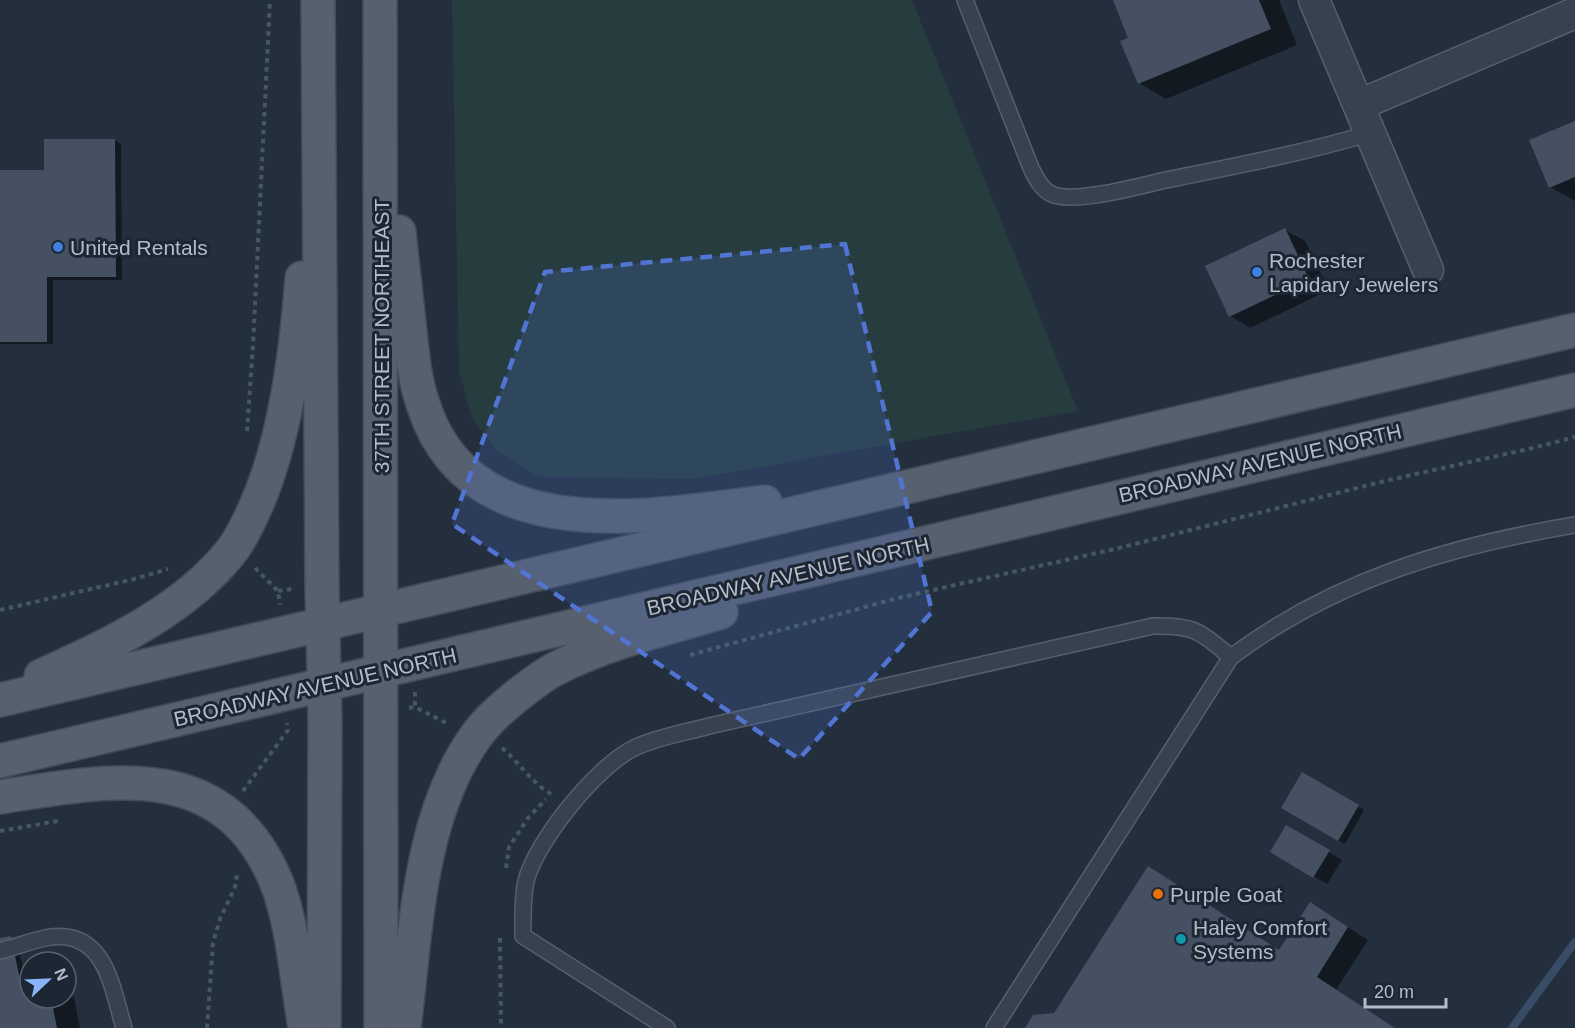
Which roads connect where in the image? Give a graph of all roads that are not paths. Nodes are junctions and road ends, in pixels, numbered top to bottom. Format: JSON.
{"nodes":[{"id":1,"x":318,"y":0,"type":"edge"},
{"id":2,"x":380,"y":0,"type":"edge"},
{"id":3,"x":965,"y":0,"type":"edge"},
{"id":4,"x":1314,"y":0,"type":"edge"},
{"id":5,"x":1575,"y":13,"type":"edge"},
{"id":6,"x":381,"y":69,"type":"junction"},
{"id":7,"x":318,"y":88,"type":"junction"},
{"id":8,"x":1359,"y":105,"type":"junction"},
{"id":9,"x":1371,"y":133,"type":"junction"},
{"id":10,"x":1428,"y":270,"type":"dead end"},
{"id":11,"x":1575,"y":330,"type":"edge"},
{"id":12,"x":1575,"y":390,"type":"edge"},
{"id":13,"x":934,"y":481,"type":"junction"},
{"id":14,"x":1575,"y":525,"type":"edge"},
{"id":15,"x":958,"y":536,"type":"junction"},
{"id":16,"x":381,"y":611,"type":"junction"},
{"id":17,"x":324,"y":625,"type":"junction"},
{"id":18,"x":1231,"y":657,"type":"junction"},
{"id":19,"x":381,"y":672,"type":"junction"},
{"id":20,"x":324,"y":685,"type":"junction"},
{"id":21,"x":0,"y":694,"type":"edge"},
{"id":22,"x":0,"y":700,"type":"edge"},
{"id":23,"x":0,"y":761,"type":"edge"},
{"id":24,"x":0,"y":797,"type":"edge"},
{"id":25,"x":0,"y":951,"type":"edge"},
{"id":26,"x":123,"y":1028,"type":"edge"},
{"id":27,"x":305,"y":1028,"type":"edge"},
{"id":28,"x":324,"y":1028,"type":"edge"},
{"id":29,"x":381,"y":1028,"type":"edge"},
{"id":30,"x":404,"y":1028,"type":"edge"},
{"id":31,"x":667,"y":1028,"type":"edge"},
{"id":32,"x":994,"y":1028,"type":"edge"}],
"edges":[{"from":1,"to":7,"type":"main road"},
{"from":2,"to":6,"type":"main road","name":"37TH STREET NORTHEAST"},
{"from":3,"to":9,"type":"lane"},
{"from":4,"to":8,"type":"street"},
{"from":5,"to":8,"type":"street"},
{"from":6,"to":13,"type":"main road"},
{"from":6,"to":16,"type":"main road","name":"37TH STREET NORTHEAST"},
{"from":7,"to":17,"type":"main road"},
{"from":7,"to":21,"type":"main road"},
{"from":8,"to":9,"type":"street"},
{"from":9,"to":10,"type":"street"},
{"from":11,"to":13,"type":"main road"},
{"from":12,"to":15,"type":"main road","name":"BROADWAY AVENUE NORTH"},
{"from":13,"to":16,"type":"main road"},
{"from":14,"to":18,"type":"lane"},
{"from":15,"to":19,"type":"main road","name":"BROADWAY AVENUE NORTH"},
{"from":15,"to":30,"type":"main road"},
{"from":16,"to":17,"type":"main road"},
{"from":16,"to":19,"type":"main road","name":"37TH STREET NORTHEAST"},
{"from":17,"to":20,"type":"main road"},
{"from":17,"to":22,"type":"main road"},
{"from":18,"to":31,"type":"lane"},
{"from":18,"to":32,"type":"lane"},
{"from":19,"to":20,"type":"main road","name":"BROADWAY AVENUE NORTH"},
{"from":19,"to":29,"type":"main road","name":"37TH STREET NORTHEAST"},
{"from":20,"to":23,"type":"main road","name":"BROADWAY AVENUE NORTH"},
{"from":20,"to":28,"type":"main road"},
{"from":24,"to":27,"type":"main road"},
{"from":25,"to":26,"type":"lane"}]}
